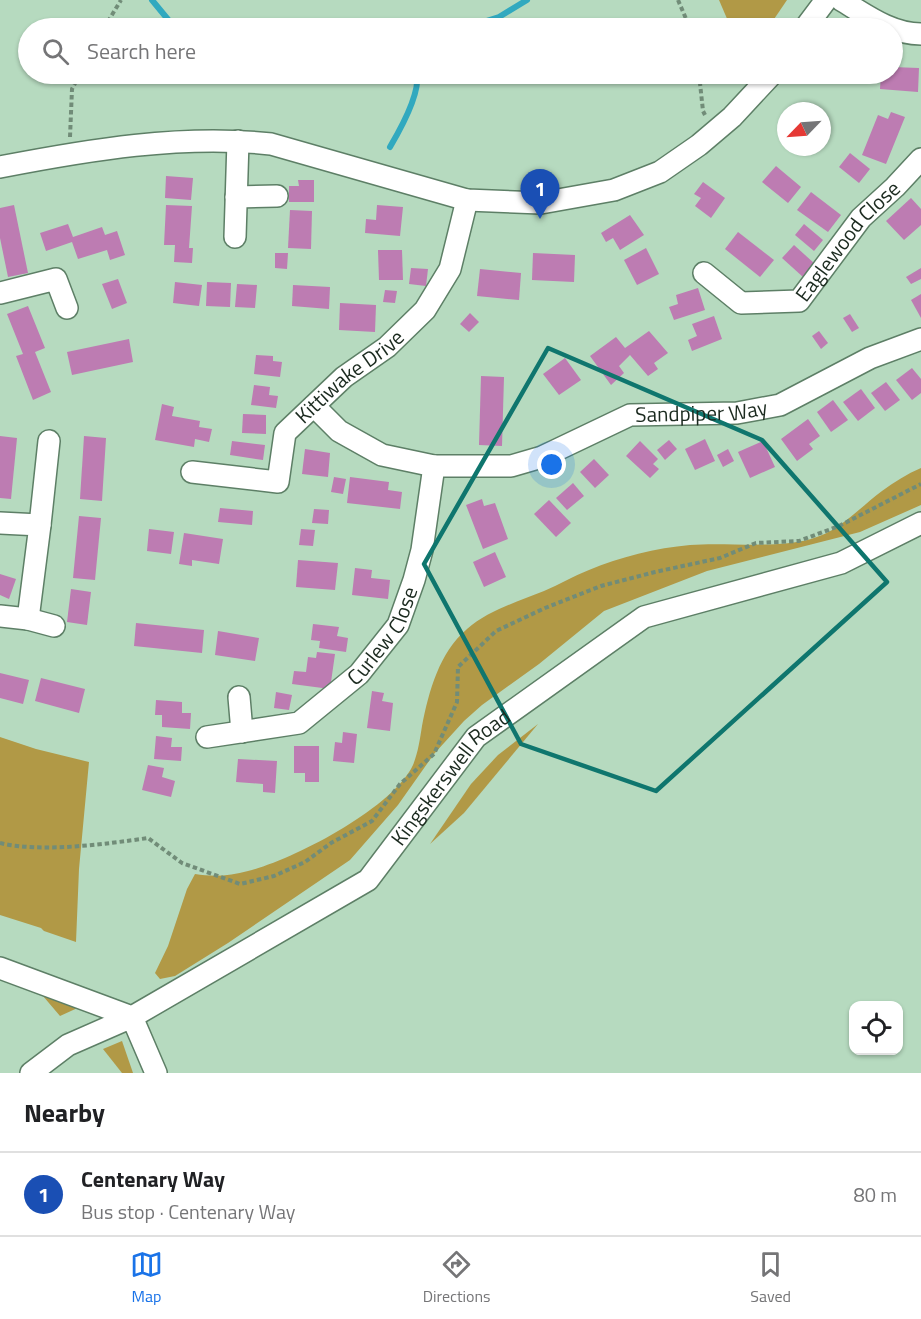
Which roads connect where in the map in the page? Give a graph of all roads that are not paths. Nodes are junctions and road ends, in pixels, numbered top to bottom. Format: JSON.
{"nodes":[{"id":1,"x":826,"y":0,"type":"edge"},
{"id":2,"x":841,"y":0,"type":"edge"},
{"id":3,"x":812,"y":18,"type":"edge"},
{"id":4,"x":870,"y":18,"type":"edge"},
{"id":5,"x":903,"y":31,"type":"edge"},
{"id":6,"x":921,"y":34,"type":"edge"},
{"id":7,"x":763,"y":84,"type":"edge"},
{"id":8,"x":238,"y":141,"type":"junction"},
{"id":9,"x":921,"y":159,"type":"edge"},
{"id":10,"x":0,"y":167,"type":"edge"},
{"id":11,"x":277,"y":196,"type":"dead end"},
{"id":12,"x":236,"y":197,"type":"junction"},
{"id":13,"x":467,"y":200,"type":"junction"},
{"id":14,"x":235,"y":237,"type":"dead end"},
{"id":15,"x":704,"y":273,"type":"dead end"},
{"id":16,"x":0,"y":293,"type":"edge"},
{"id":17,"x":67,"y":308,"type":"dead end"},
{"id":18,"x":921,"y":339,"type":"edge"},
{"id":19,"x":314,"y":406,"type":"junction"},
{"id":20,"x":49,"y":441,"type":"dead end"},
{"id":21,"x":434,"y":466,"type":"junction"},
{"id":22,"x":192,"y":472,"type":"dead end"},
{"id":23,"x":0,"y":522,"type":"edge"},
{"id":24,"x":921,"y":523,"type":"edge"},
{"id":25,"x":40,"y":525,"type":"junction"},
{"id":26,"x":0,"y":616,"type":"edge"},
{"id":27,"x":28,"y":619,"type":"junction"},
{"id":28,"x":54,"y":626,"type":"dead end"},
{"id":29,"x":239,"y":697,"type":"dead end"},
{"id":30,"x":242,"y":732,"type":"junction"},
{"id":31,"x":207,"y":737,"type":"dead end"},
{"id":32,"x":0,"y":968,"type":"edge"},
{"id":33,"x":132,"y":1017,"type":"junction"},
{"id":34,"x":31,"y":1073,"type":"edge"},
{"id":35,"x":156,"y":1073,"type":"edge"}],
"edges":[{"from":1,"to":3,"type":"street"},
{"from":2,"to":4,"type":"street"},
{"from":5,"to":6,"type":"street"},
{"from":7,"to":13,"type":"street"},
{"from":8,"to":10,"type":"street"},
{"from":8,"to":12,"type":"street"},
{"from":8,"to":13,"type":"street"},
{"from":9,"to":15,"type":"street","name":"Eaglewood Close"},
{"from":11,"to":12,"type":"street"},
{"from":12,"to":14,"type":"street"},
{"from":13,"to":19,"type":"street","name":"Kittiwake Drive"},
{"from":16,"to":17,"type":"street"},
{"from":18,"to":21,"type":"street","name":"Sandpiper Way"},
{"from":19,"to":21,"type":"street","name":"Sandpiper Way"},
{"from":19,"to":22,"type":"street","name":"Kittiwake Drive"},
{"from":20,"to":25,"type":"street"},
{"from":21,"to":30,"type":"street","name":"Curlew Close"},
{"from":23,"to":25,"type":"street"},
{"from":24,"to":33,"type":"street","name":"Kingskerswell Road"},
{"from":25,"to":27,"type":"street"},
{"from":26,"to":27,"type":"street"},
{"from":27,"to":28,"type":"street"},
{"from":29,"to":30,"type":"street"},
{"from":30,"to":31,"type":"street","name":"Curlew Close"},
{"from":32,"to":33,"type":"street"},
{"from":33,"to":34,"type":"street","name":"Kingskerswell Road"},
{"from":33,"to":35,"type":"street"}]}
